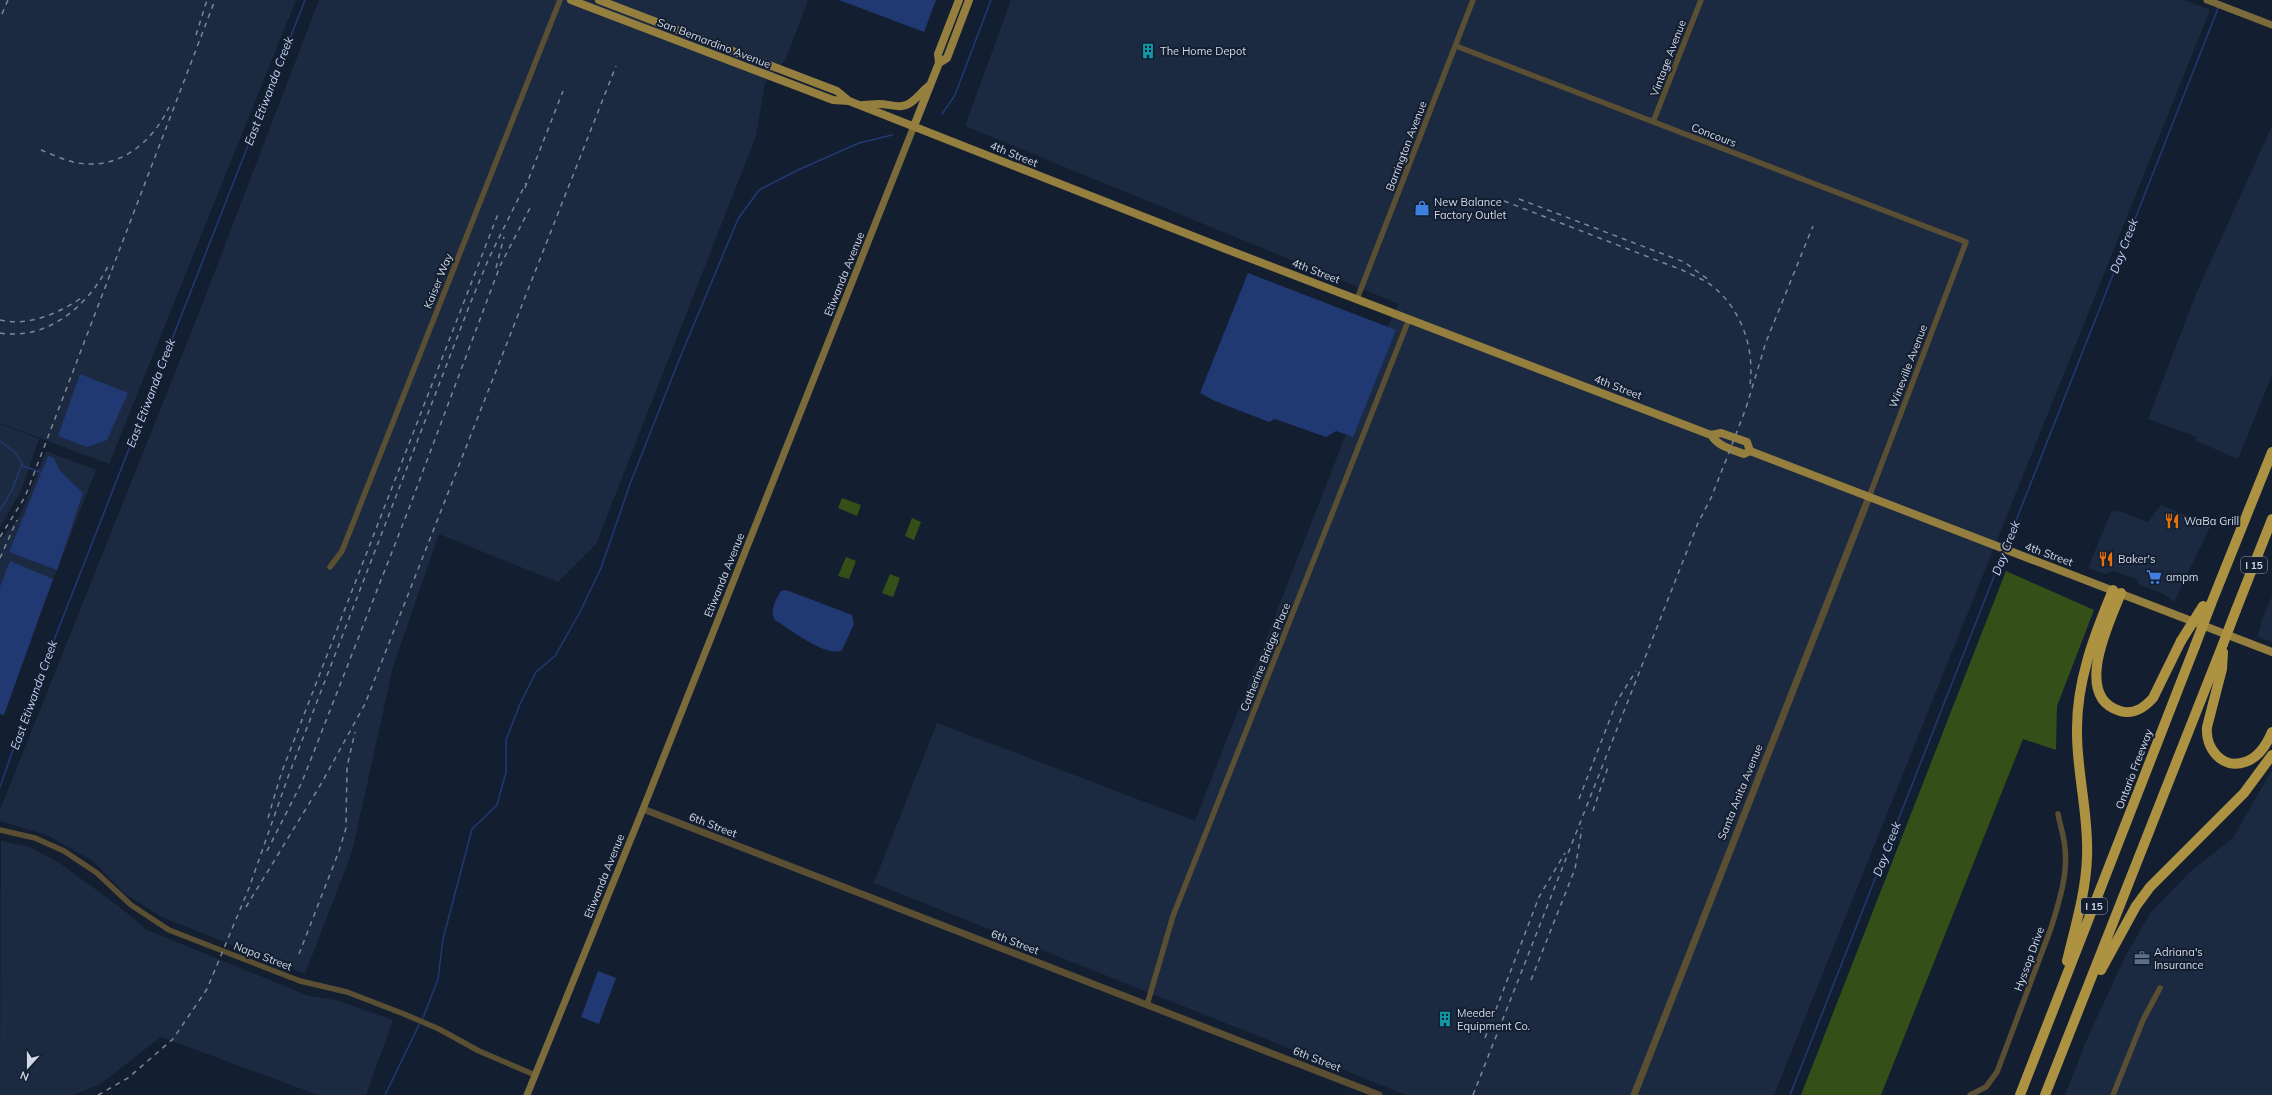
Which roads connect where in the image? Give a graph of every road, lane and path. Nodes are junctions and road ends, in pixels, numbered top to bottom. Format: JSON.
{"nodes":[{"id":1,"x":560,"y":0,"type":"edge"},
{"id":2,"x":571,"y":0,"type":"edge"},
{"id":3,"x":599,"y":0,"type":"edge"},
{"id":4,"x":959,"y":0,"type":"edge"},
{"id":5,"x":970,"y":0,"type":"edge"},
{"id":6,"x":1474,"y":0,"type":"edge"},
{"id":7,"x":1701,"y":0,"type":"edge"},
{"id":8,"x":2208,"y":1,"type":"edge"},
{"id":9,"x":2272,"y":25,"type":"edge"},
{"id":10,"x":1456,"y":46,"type":"junction"},
{"id":11,"x":939,"y":63,"type":"junction"},
{"id":12,"x":930,"y":85,"type":"junction"},
{"id":13,"x":849,"y":101,"type":"junction"},
{"id":14,"x":861,"y":105,"type":"junction"},
{"id":15,"x":1654,"y":122,"type":"junction"},
{"id":16,"x":914,"y":126,"type":"junction"},
{"id":17,"x":1966,"y":242,"type":"joint"},
{"id":18,"x":1357,"y":299,"type":"junction"},
{"id":19,"x":1409,"y":319,"type":"junction"},
{"id":20,"x":1711,"y":435,"type":"junction"},
{"id":21,"x":1750,"y":451,"type":"junction"},
{"id":22,"x":2272,"y":452,"type":"edge"},
{"id":23,"x":1869,"y":497,"type":"junction"},
{"id":24,"x":2272,"y":519,"type":"edge"},
{"id":25,"x":330,"y":567,"type":"dead end"},
{"id":26,"x":2117,"y":591,"type":"junction"},
{"id":27,"x":2207,"y":605,"type":"junction"},
{"id":28,"x":2272,"y":652,"type":"edge"},
{"id":29,"x":2220,"y":657,"type":"junction"},
{"id":30,"x":2272,"y":732,"type":"edge"},
{"id":31,"x":2272,"y":755,"type":"edge"},
{"id":32,"x":644,"y":809,"type":"junction"},
{"id":33,"x":2058,"y":814,"type":"dead end"},
{"id":34,"x":0,"y":830,"type":"edge"},
{"id":35,"x":2160,"y":988,"type":"dead end"},
{"id":36,"x":2060,"y":995,"type":"junction"},
{"id":37,"x":2082,"y":1003,"type":"junction"},
{"id":38,"x":1147,"y":1004,"type":"junction"},
{"id":39,"x":535,"y":1075,"type":"junction"},
{"id":40,"x":527,"y":1095,"type":"edge"},
{"id":41,"x":1379,"y":1095,"type":"edge"},
{"id":42,"x":1634,"y":1095,"type":"edge"},
{"id":43,"x":1970,"y":1095,"type":"edge"},
{"id":44,"x":2020,"y":1095,"type":"edge"},
{"id":45,"x":2045,"y":1095,"type":"edge"},
{"id":46,"x":2113,"y":1095,"type":"edge"}],
"edges":[{"from":1,"to":25,"type":"street","name":"Kaiser Way"},
{"from":2,"to":13,"type":"main road","name":"San Bernardino Avenue"},
{"from":3,"to":13,"type":"main road","name":"San Bernardino Avenue"},
{"from":4,"to":11,"type":"main road","name":"Etiwanda Avenue"},
{"from":5,"to":11,"type":"main road","name":"Etiwanda Avenue"},
{"from":6,"to":10,"type":"street","name":"Barrington Avenue"},
{"from":7,"to":15,"type":"street","name":"Vintage Avenue"},
{"from":8,"to":9,"type":"main road"},
{"from":10,"to":15,"type":"street","name":"Concours"},
{"from":10,"to":18,"type":"street","name":"Barrington Avenue"},
{"from":11,"to":12,"type":"main road","name":"Etiwanda Avenue"},
{"from":12,"to":14,"type":"main road"},
{"from":12,"to":16,"type":"main road","name":"Etiwanda Avenue"},
{"from":13,"to":14,"type":"main road","name":"San Bernardino Avenue"},
{"from":14,"to":16,"type":"main road","name":"San Bernardino Avenue"},
{"from":15,"to":17,"type":"street","name":"Concours"},
{"from":16,"to":18,"type":"main road","name":"4th Street"},
{"from":16,"to":32,"type":"main road","name":"Etiwanda Avenue"},
{"from":17,"to":23,"type":"street","name":"Wineville Avenue"},
{"from":18,"to":19,"type":"main road","name":"4th Street"},
{"from":19,"to":20,"type":"main road","name":"4th Street"},
{"from":19,"to":38,"type":"street","name":"Catherine Bridge Place"},
{"from":20,"to":21,"type":"main road","name":"4th Street"},
{"from":20,"to":21,"type":"main road","name":"4th Street"},
{"from":21,"to":23,"type":"main road","name":"4th Street"},
{"from":22,"to":27,"type":"highway","name":"Ontario Freeway","number":"I 15"},
{"from":23,"to":26,"type":"main road","name":"4th Street"},
{"from":23,"to":42,"type":"street","name":"Santa Anita Avenue"},
{"from":24,"to":29,"type":"highway","number":"I 15","bridge":true},
{"from":26,"to":27,"type":"highway","bridge":true},
{"from":26,"to":28,"type":"main road","name":"4th Street"},
{"from":26,"to":36,"type":"highway"},
{"from":27,"to":36,"type":"highway","name":"Ontario Freeway","number":"I 15","bridge":true},
{"from":29,"to":30,"type":"highway"},
{"from":29,"to":37,"type":"highway","number":"I 15"},
{"from":31,"to":37,"type":"highway"},
{"from":32,"to":38,"type":"street","name":"6th Street"},
{"from":32,"to":39,"type":"main road","name":"Etiwanda Avenue"},
{"from":33,"to":43,"type":"street","name":"Hyssop Drive"},
{"from":34,"to":39,"type":"street","name":"Napa Street"},
{"from":35,"to":46,"type":"street"},
{"from":36,"to":44,"type":"highway","name":"Ontario Freeway","number":"I 15"},
{"from":37,"to":45,"type":"highway","number":"I 15"},
{"from":38,"to":41,"type":"street","name":"6th Street"},
{"from":39,"to":40,"type":"main road","name":"Etiwanda Avenue"}]}
